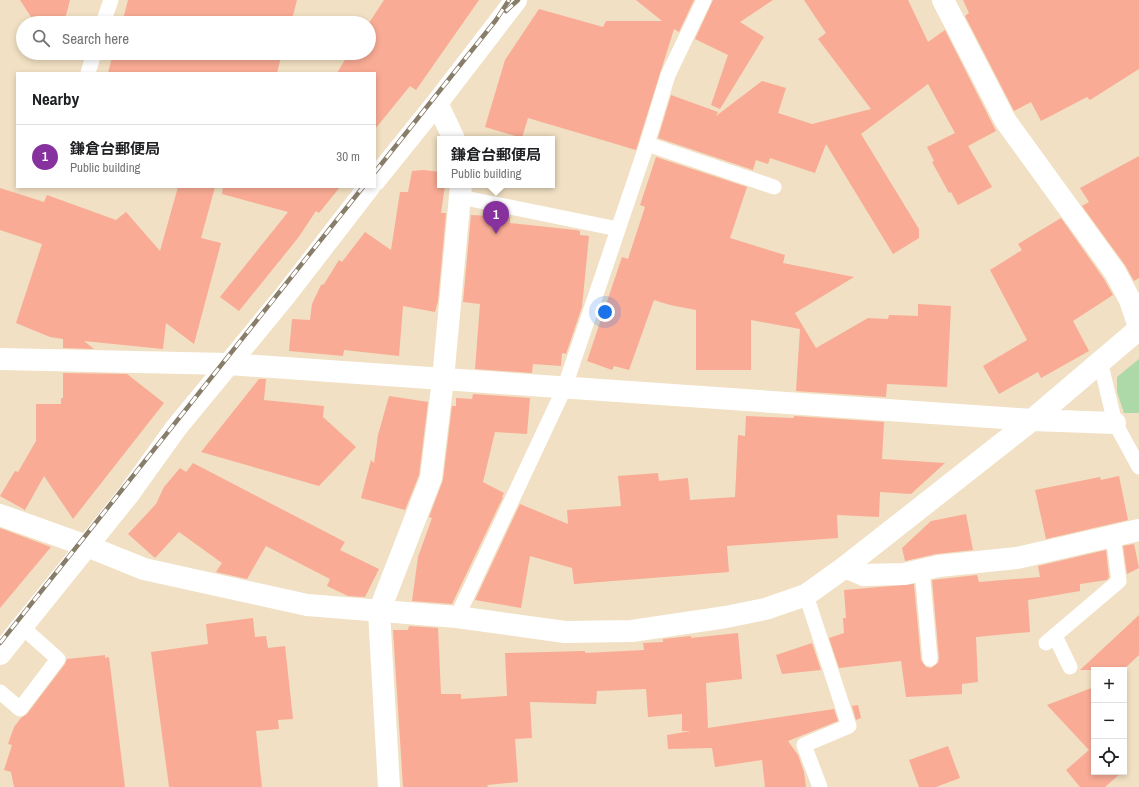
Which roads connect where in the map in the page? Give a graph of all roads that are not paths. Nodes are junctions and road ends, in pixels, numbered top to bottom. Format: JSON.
{"nodes":[{"id":1,"x":111,"y":0,"type":"edge"},
{"id":2,"x":516,"y":0,"type":"edge"},
{"id":3,"x":704,"y":0,"type":"edge"},
{"id":4,"x":943,"y":0,"type":"edge"},
{"id":5,"x":106,"y":16,"type":"edge"},
{"id":6,"x":92,"y":60,"type":"edge"},
{"id":7,"x":88,"y":72,"type":"edge"},
{"id":8,"x":438,"y":103,"type":"junction"},
{"id":9,"x":453,"y":136,"type":"edge"},
{"id":10,"x":647,"y":144,"type":"junction"},
{"id":11,"x":378,"y":170,"type":"edge"},
{"id":12,"x":774,"y":187,"type":"dead end"},
{"id":13,"x":368,"y":188,"type":"edge"},
{"id":14,"x":460,"y":191,"type":"edge"},
{"id":15,"x":618,"y":229,"type":"junction"},
{"id":16,"x":1139,"y":328,"type":"edge"},
{"id":17,"x":0,"y":359,"type":"edge"},
{"id":18,"x":1100,"y":361,"type":"junction"},
{"id":19,"x":228,"y":364,"type":"junction"},
{"id":20,"x":443,"y":379,"type":"junction"},
{"id":21,"x":564,"y":389,"type":"junction"},
{"id":22,"x":1032,"y":420,"type":"junction"},
{"id":23,"x":1115,"y":423,"type":"junction"},
{"id":24,"x":1139,"y":467,"type":"edge"},
{"id":25,"x":0,"y":515,"type":"edge"},
{"id":26,"x":1139,"y":530,"type":"edge"},
{"id":27,"x":1113,"y":536,"type":"junction"},
{"id":28,"x":87,"y":546,"type":"junction"},
{"id":29,"x":845,"y":567,"type":"junction"},
{"id":30,"x":922,"y":570,"type":"junction"},
{"id":31,"x":806,"y":594,"type":"junction"},
{"id":32,"x":379,"y":612,"type":"junction"},
{"id":33,"x":457,"y":617,"type":"junction"},
{"id":34,"x":22,"y":627,"type":"junction"},
{"id":35,"x":0,"y":654,"type":"edge"},
{"id":36,"x":930,"y":659,"type":"dead end"},
{"id":37,"x":1070,"y":667,"type":"dead end"},
{"id":38,"x":0,"y":692,"type":"edge"},
{"id":39,"x":389,"y":787,"type":"edge"},
{"id":40,"x":820,"y":787,"type":"edge"}],
"edges":[{"from":1,"to":5,"type":"lane"},
{"from":2,"to":8,"type":"street"},
{"from":3,"to":10,"type":"lane"},
{"from":4,"to":16,"type":"street"},
{"from":6,"to":7,"type":"lane"},
{"from":8,"to":9,"type":"street"},
{"from":8,"to":11,"type":"street"},
{"from":10,"to":12,"type":"lane"},
{"from":10,"to":15,"type":"lane"},
{"from":13,"to":19,"type":"street"},
{"from":14,"to":15,"type":"lane"},
{"from":14,"to":20,"type":"street"},
{"from":15,"to":21,"type":"lane"},
{"from":16,"to":18,"type":"street"},
{"from":17,"to":19,"type":"street"},
{"from":18,"to":22,"type":"street"},
{"from":18,"to":23,"type":"lane"},
{"from":19,"to":20,"type":"street"},
{"from":19,"to":28,"type":"street"},
{"from":20,"to":21,"type":"street"},
{"from":20,"to":32,"type":"street"},
{"from":21,"to":22,"type":"street"},
{"from":21,"to":33,"type":"lane"},
{"from":22,"to":23,"type":"street"},
{"from":22,"to":29,"type":"street"},
{"from":23,"to":24,"type":"lane"},
{"from":25,"to":28,"type":"street"},
{"from":26,"to":27,"type":"street"},
{"from":27,"to":30,"type":"street"},
{"from":27,"to":37,"type":"lane"},
{"from":28,"to":32,"type":"street"},
{"from":28,"to":34,"type":"street"},
{"from":29,"to":30,"type":"street"},
{"from":29,"to":31,"type":"street"},
{"from":30,"to":36,"type":"lane"},
{"from":31,"to":33,"type":"street"},
{"from":31,"to":40,"type":"lane"},
{"from":32,"to":33,"type":"street"},
{"from":32,"to":39,"type":"street"},
{"from":34,"to":35,"type":"street"},
{"from":34,"to":38,"type":"lane"}]}
